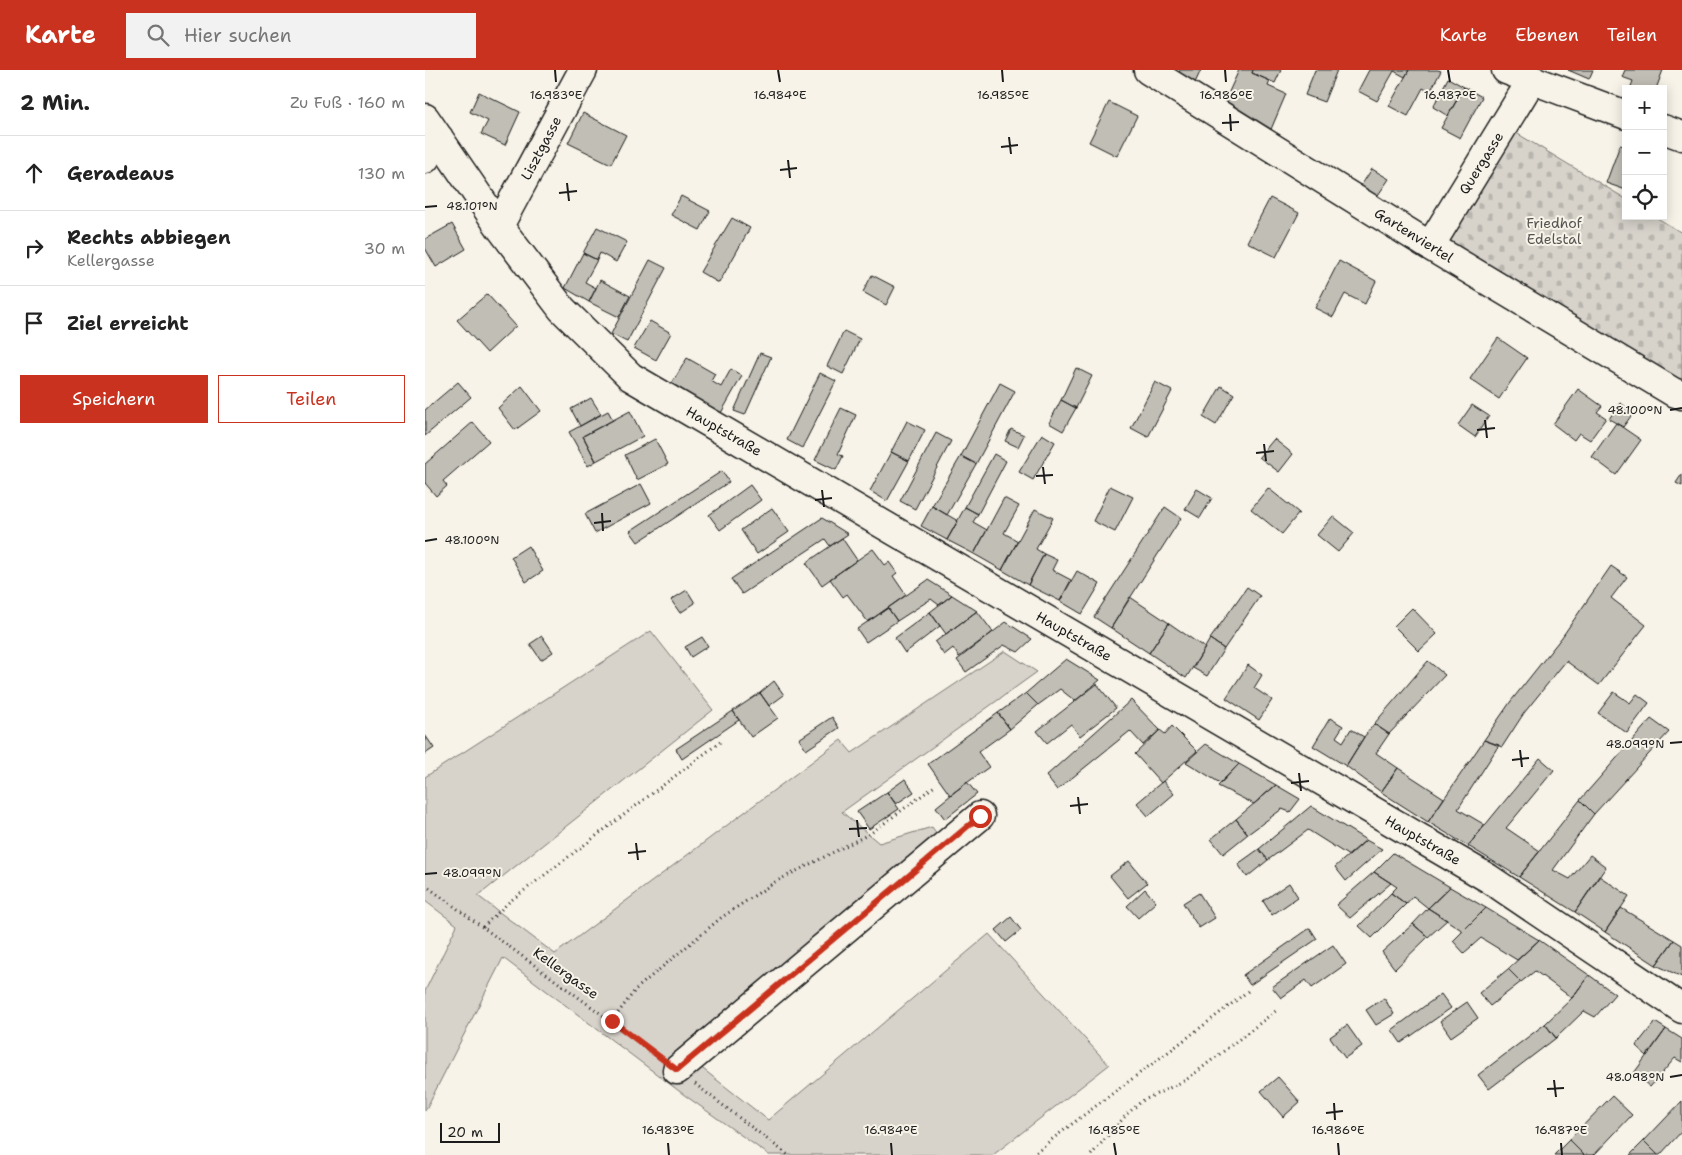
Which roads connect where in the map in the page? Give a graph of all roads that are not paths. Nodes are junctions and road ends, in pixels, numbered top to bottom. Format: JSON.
{"nodes":[{"id":1,"x":583,"y":70,"type":"edge"},
{"id":2,"x":1148,"y":70,"type":"edge"},
{"id":3,"x":1506,"y":70,"type":"edge"},
{"id":4,"x":1531,"y":80,"type":"junction"},
{"id":5,"x":1622,"y":114,"type":"edge"},
{"id":6,"x":1666,"y":130,"type":"edge"},
{"id":7,"x":1682,"y":136,"type":"edge"},
{"id":8,"x":430,"y":138,"type":"edge"},
{"id":9,"x":499,"y":226,"type":"junction"},
{"id":10,"x":1430,"y":246,"type":"junction"},
{"id":11,"x":1682,"y":395,"type":"edge"},
{"id":12,"x":980,"y":816,"type":"dead end"},
{"id":13,"x":1682,"y":1009,"type":"edge"},
{"id":14,"x":677,"y":1070,"type":"road end"}],
"edges":[{"from":1,"to":9,"type":"street","name":"Lisztgasse"},
{"from":2,"to":10,"type":"street","name":"Gartenviertel"},
{"from":3,"to":4,"type":"street"},
{"from":4,"to":5,"type":"street"},
{"from":4,"to":10,"type":"street","name":"Quergasse"},
{"from":6,"to":7,"type":"street"},
{"from":8,"to":9,"type":"street","name":"Hauptstraße"},
{"from":9,"to":13,"type":"street","name":"Hauptstraße"},
{"from":10,"to":11,"type":"street","name":"Gartenviertel"},
{"from":12,"to":14,"type":"street"}]}
